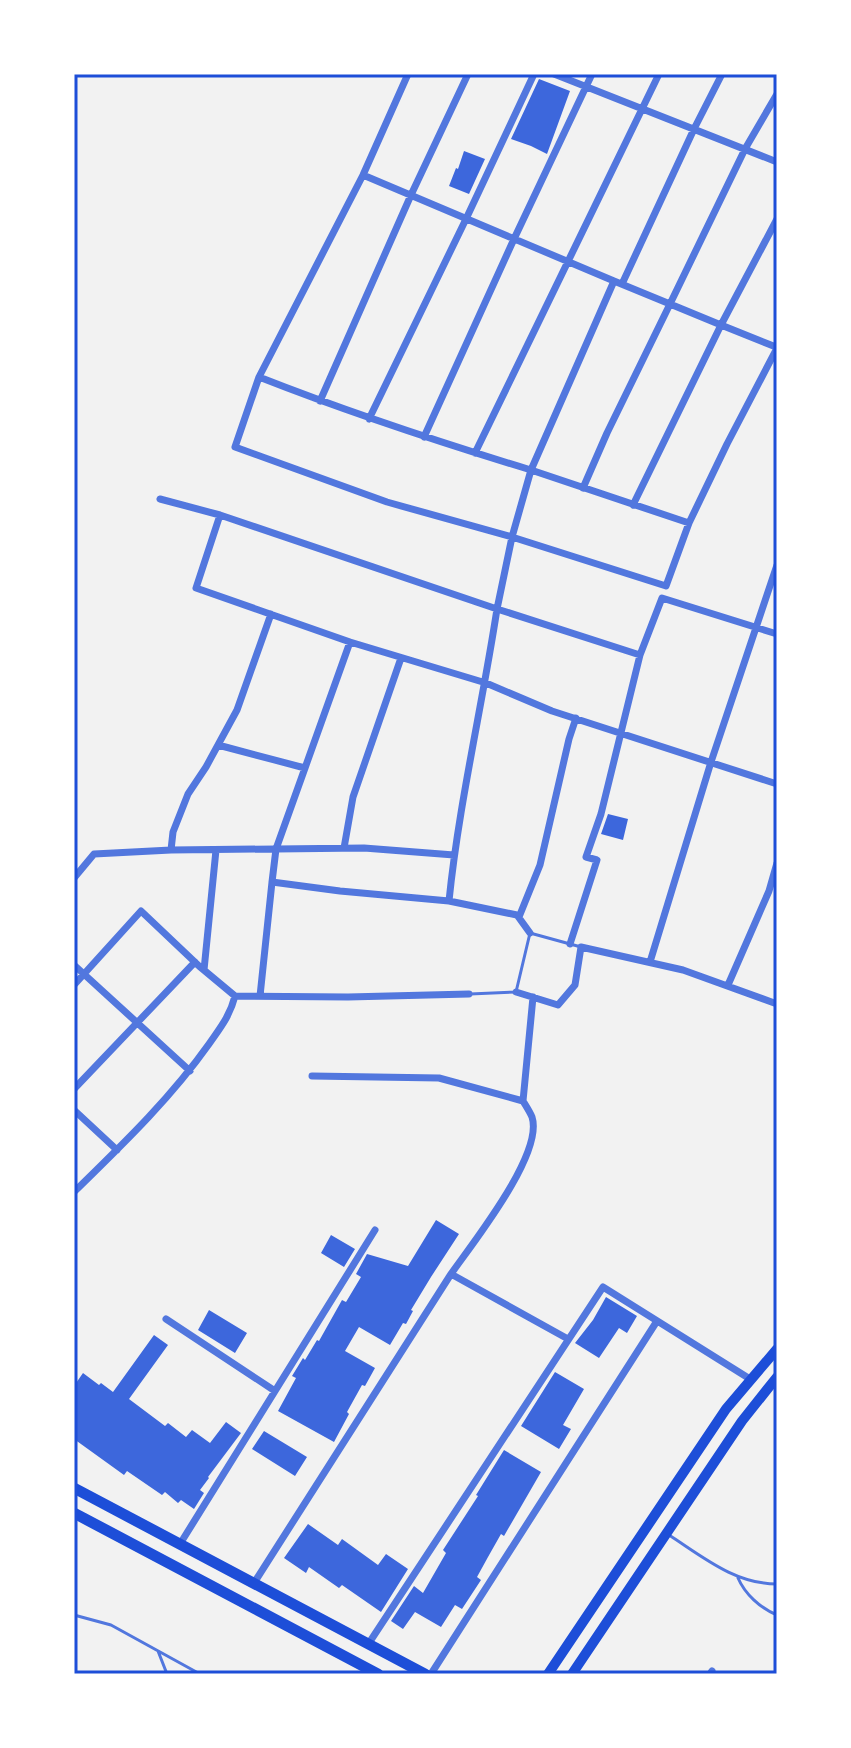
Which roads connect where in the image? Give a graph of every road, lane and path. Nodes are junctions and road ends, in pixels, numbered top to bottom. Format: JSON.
{"nodes":[{"id":1,"x":408,"y":74,"type":"edge"},
{"id":2,"x":468,"y":74,"type":"edge"},
{"id":3,"x":534,"y":74,"type":"edge"},
{"id":4,"x":554,"y":74,"type":"edge"},
{"id":5,"x":592,"y":74,"type":"edge"},
{"id":6,"x":659,"y":74,"type":"edge"},
{"id":7,"x":722,"y":74,"type":"edge"},
{"id":8,"x":586,"y":87,"type":"junction"},
{"id":9,"x":777,"y":94,"type":"edge"},
{"id":10,"x":643,"y":109,"type":"junction"},
{"id":11,"x":694,"y":129,"type":"junction"},
{"id":12,"x":745,"y":149,"type":"junction"},
{"id":13,"x":777,"y":162,"type":"edge"},
{"id":14,"x":363,"y":175,"type":"junction"},
{"id":15,"x":411,"y":195,"type":"junction"},
{"id":16,"x":466,"y":219,"type":"junction"},
{"id":17,"x":777,"y":219,"type":"edge"},
{"id":18,"x":514,"y":239,"type":"junction"},
{"id":19,"x":568,"y":261,"type":"junction"},
{"id":20,"x":618,"y":282,"type":"junction"},
{"id":21,"x":670,"y":304,"type":"junction"},
{"id":22,"x":721,"y":325,"type":"junction"},
{"id":23,"x":777,"y":346,"type":"edge"},
{"id":24,"x":259,"y":377,"type":"junction"},
{"id":25,"x":320,"y":401,"type":"junction"},
{"id":26,"x":369,"y":419,"type":"junction"},
{"id":27,"x":424,"y":437,"type":"junction"},
{"id":28,"x":475,"y":453,"type":"junction"},
{"id":29,"x":531,"y":470,"type":"junction"},
{"id":30,"x":583,"y":488,"type":"junction"},
{"id":31,"x":160,"y":499,"type":"dead end"},
{"id":32,"x":633,"y":505,"type":"junction"},
{"id":33,"x":220,"y":515,"type":"junction"},
{"id":34,"x":689,"y":523,"type":"junction"},
{"id":35,"x":512,"y":537,"type":"junction"},
{"id":36,"x":777,"y":565,"type":"edge"},
{"id":37,"x":666,"y":586,"type":"junction"},
{"id":38,"x":662,"y":598,"type":"junction"},
{"id":39,"x":497,"y":609,"type":"junction"},
{"id":40,"x":271,"y":614,"type":"junction"},
{"id":41,"x":756,"y":628,"type":"junction"},
{"id":42,"x":777,"y":634,"type":"edge"},
{"id":43,"x":350,"y":642,"type":"junction"},
{"id":44,"x":640,"y":655,"type":"junction"},
{"id":45,"x":401,"y":658,"type":"junction"},
{"id":46,"x":486,"y":683,"type":"junction"},
{"id":47,"x":576,"y":718,"type":"junction"},
{"id":48,"x":620,"y":733,"type":"junction"},
{"id":49,"x":218,"y":745,"type":"junction"},
{"id":50,"x":711,"y":762,"type":"junction"},
{"id":51,"x":305,"y":768,"type":"junction"},
{"id":52,"x":777,"y":784,"type":"edge"},
{"id":53,"x":344,"y":848,"type":"junction"},
{"id":54,"x":276,"y":849,"type":"junction"},
{"id":55,"x":171,"y":850,"type":"junction"},
{"id":56,"x":216,"y":850,"type":"junction"},
{"id":57,"x":454,"y":855,"type":"junction"},
{"id":58,"x":777,"y":863,"type":"edge"},
{"id":59,"x":74,"y":878,"type":"edge"},
{"id":60,"x":272,"y":882,"type":"junction"},
{"id":61,"x":449,"y":901,"type":"junction"},
{"id":62,"x":519,"y":917,"type":"junction"},
{"id":63,"x":530,"y":933,"type":"junction"},
{"id":64,"x":570,"y":944,"type":"junction"},
{"id":65,"x":581,"y":947,"type":"junction"},
{"id":66,"x":195,"y":962,"type":"junction"},
{"id":67,"x":650,"y":962,"type":"junction"},
{"id":68,"x":74,"y":965,"type":"edge"},
{"id":69,"x":204,"y":970,"type":"junction"},
{"id":70,"x":84,"y":974,"type":"junction"},
{"id":71,"x":74,"y":985,"type":"edge"},
{"id":72,"x":728,"y":985,"type":"junction"},
{"id":73,"x":516,"y":992,"type":"junction"},
{"id":74,"x":469,"y":994,"type":"joint"},
{"id":75,"x":235,"y":996,"type":"junction"},
{"id":76,"x":260,"y":996,"type":"junction"},
{"id":77,"x":533,"y":997,"type":"junction"},
{"id":78,"x":777,"y":1004,"type":"edge"},
{"id":79,"x":138,"y":1022,"type":"junction"},
{"id":80,"x":190,"y":1071,"type":"junction"},
{"id":81,"x":312,"y":1076,"type":"dead end"},
{"id":82,"x":74,"y":1089,"type":"edge"},
{"id":83,"x":523,"y":1101,"type":"junction"},
{"id":84,"x":74,"y":1110,"type":"edge"},
{"id":85,"x":117,"y":1150,"type":"junction"},
{"id":86,"x":74,"y":1192,"type":"edge"},
{"id":87,"x":375,"y":1230,"type":"dead end"},
{"id":88,"x":451,"y":1274,"type":"junction"},
{"id":89,"x":166,"y":1319,"type":"dead end"},
{"id":90,"x":657,"y":1321,"type":"junction"},
{"id":91,"x":568,"y":1339,"type":"junction"},
{"id":92,"x":777,"y":1349,"type":"edge"},
{"id":93,"x":777,"y":1377,"type":"edge"},
{"id":94,"x":750,"y":1379,"type":"junction"},
{"id":95,"x":275,"y":1391,"type":"junction"},
{"id":96,"x":74,"y":1488,"type":"edge"},
{"id":97,"x":74,"y":1513,"type":"edge"},
{"id":98,"x":657,"y":1527,"type":"junction"},
{"id":99,"x":180,"y":1544,"type":"junction"},
{"id":100,"x":738,"y":1578,"type":"junction"},
{"id":101,"x":254,"y":1583,"type":"junction"},
{"id":102,"x":777,"y":1584,"type":"edge"},
{"id":103,"x":74,"y":1615,"type":"edge"},
{"id":104,"x":777,"y":1615,"type":"edge"},
{"id":105,"x":369,"y":1643,"type":"junction"},
{"id":106,"x":158,"y":1651,"type":"junction"},
{"id":107,"x":167,"y":1674,"type":"edge"},
{"id":108,"x":200,"y":1674,"type":"edge"},
{"id":109,"x":378,"y":1674,"type":"edge"},
{"id":110,"x":428,"y":1674,"type":"edge"},
{"id":111,"x":548,"y":1674,"type":"edge"},
{"id":112,"x":572,"y":1674,"type":"edge"}],
"edges":[{"from":1,"to":14,"type":"street"},
{"from":2,"to":15,"type":"street"},
{"from":3,"to":16,"type":"street"},
{"from":4,"to":8,"type":"street"},
{"from":5,"to":8,"type":"street"},
{"from":6,"to":10,"type":"street"},
{"from":7,"to":11,"type":"street"},
{"from":8,"to":10,"type":"street"},
{"from":8,"to":18,"type":"street"},
{"from":9,"to":12,"type":"street"},
{"from":10,"to":11,"type":"street"},
{"from":10,"to":19,"type":"street"},
{"from":11,"to":12,"type":"street"},
{"from":11,"to":20,"type":"street"},
{"from":12,"to":13,"type":"street"},
{"from":12,"to":21,"type":"street"},
{"from":14,"to":15,"type":"street"},
{"from":14,"to":24,"type":"street"},
{"from":15,"to":16,"type":"street"},
{"from":15,"to":25,"type":"street"},
{"from":16,"to":18,"type":"street"},
{"from":16,"to":26,"type":"street"},
{"from":17,"to":22,"type":"street"},
{"from":18,"to":19,"type":"street"},
{"from":18,"to":27,"type":"street"},
{"from":19,"to":20,"type":"street"},
{"from":19,"to":28,"type":"street"},
{"from":20,"to":21,"type":"street"},
{"from":20,"to":29,"type":"street"},
{"from":21,"to":22,"type":"street"},
{"from":21,"to":30,"type":"street"},
{"from":22,"to":23,"type":"street"},
{"from":22,"to":32,"type":"street"},
{"from":23,"to":34,"type":"street"},
{"from":24,"to":25,"type":"street"},
{"from":24,"to":35,"type":"street"},
{"from":25,"to":26,"type":"street"},
{"from":26,"to":27,"type":"street"},
{"from":27,"to":28,"type":"street"},
{"from":28,"to":29,"type":"street"},
{"from":29,"to":30,"type":"street"},
{"from":29,"to":35,"type":"street"},
{"from":30,"to":32,"type":"street"},
{"from":31,"to":33,"type":"street"},
{"from":32,"to":34,"type":"street"},
{"from":33,"to":39,"type":"street"},
{"from":33,"to":40,"type":"street"},
{"from":34,"to":37,"type":"street"},
{"from":35,"to":37,"type":"street"},
{"from":35,"to":39,"type":"street"},
{"from":36,"to":41,"type":"street"},
{"from":37,"to":38,"type":"street"},
{"from":38,"to":41,"type":"street"},
{"from":38,"to":44,"type":"street"},
{"from":39,"to":44,"type":"street"},
{"from":39,"to":46,"type":"street"},
{"from":40,"to":43,"type":"street"},
{"from":40,"to":49,"type":"street"},
{"from":41,"to":42,"type":"street"},
{"from":41,"to":50,"type":"street"},
{"from":43,"to":45,"type":"street"},
{"from":43,"to":51,"type":"street"},
{"from":44,"to":48,"type":"street"},
{"from":45,"to":46,"type":"street"},
{"from":45,"to":53,"type":"street"},
{"from":46,"to":47,"type":"street"},
{"from":46,"to":57,"type":"street"},
{"from":47,"to":48,"type":"street"},
{"from":47,"to":62,"type":"street"},
{"from":48,"to":50,"type":"street"},
{"from":48,"to":64,"type":"street"},
{"from":49,"to":51,"type":"street"},
{"from":49,"to":55,"type":"street"},
{"from":50,"to":52,"type":"street"},
{"from":50,"to":67,"type":"street"},
{"from":51,"to":54,"type":"street"},
{"from":53,"to":54,"type":"street"},
{"from":53,"to":57,"type":"street"},
{"from":54,"to":56,"type":"street"},
{"from":54,"to":60,"type":"street"},
{"from":55,"to":56,"type":"street"},
{"from":55,"to":59,"type":"street"},
{"from":56,"to":69,"type":"street"},
{"from":57,"to":61,"type":"street"},
{"from":58,"to":72,"type":"street"},
{"from":60,"to":61,"type":"street"},
{"from":60,"to":76,"type":"street"},
{"from":61,"to":62,"type":"street"},
{"from":62,"to":63,"type":"street"},
{"from":63,"to":64,"type":"lane"},
{"from":63,"to":73,"type":"lane"},
{"from":64,"to":65,"type":"lane"},
{"from":65,"to":67,"type":"street"},
{"from":65,"to":77,"type":"street"},
{"from":66,"to":69,"type":"street"},
{"from":66,"to":70,"type":"street"},
{"from":66,"to":79,"type":"street"},
{"from":67,"to":72,"type":"street"},
{"from":68,"to":70,"type":"street"},
{"from":69,"to":75,"type":"street"},
{"from":70,"to":71,"type":"street"},
{"from":70,"to":79,"type":"street"},
{"from":72,"to":78,"type":"street"},
{"from":73,"to":74,"type":"lane"},
{"from":73,"to":77,"type":"street"},
{"from":74,"to":76,"type":"street"},
{"from":75,"to":76,"type":"street"},
{"from":75,"to":80,"type":"street"},
{"from":77,"to":83,"type":"street"},
{"from":79,"to":80,"type":"street"},
{"from":79,"to":82,"type":"street"},
{"from":80,"to":85,"type":"street"},
{"from":81,"to":83,"type":"street"},
{"from":83,"to":88,"type":"street"},
{"from":84,"to":85,"type":"street"},
{"from":85,"to":86,"type":"street"},
{"from":87,"to":95,"type":"street"},
{"from":88,"to":91,"type":"street"},
{"from":88,"to":101,"type":"street"},
{"from":89,"to":95,"type":"street"},
{"from":90,"to":91,"type":"street"},
{"from":90,"to":94,"type":"street"},
{"from":90,"to":110,"type":"street"},
{"from":91,"to":105,"type":"street"},
{"from":92,"to":94,"type":"main road"},
{"from":93,"to":98,"type":"main road"},
{"from":94,"to":98,"type":"main road"},
{"from":95,"to":99,"type":"street"},
{"from":96,"to":99,"type":"highway"},
{"from":97,"to":109,"type":"highway"},
{"from":98,"to":100,"type":"lane"},
{"from":98,"to":111,"type":"main road"},
{"from":98,"to":112,"type":"main road"},
{"from":99,"to":101,"type":"highway"},
{"from":100,"to":102,"type":"lane"},
{"from":100,"to":104,"type":"lane"},
{"from":101,"to":105,"type":"highway"},
{"from":103,"to":106,"type":"lane"},
{"from":105,"to":110,"type":"highway"},
{"from":106,"to":107,"type":"lane"},
{"from":106,"to":108,"type":"lane"}]}
